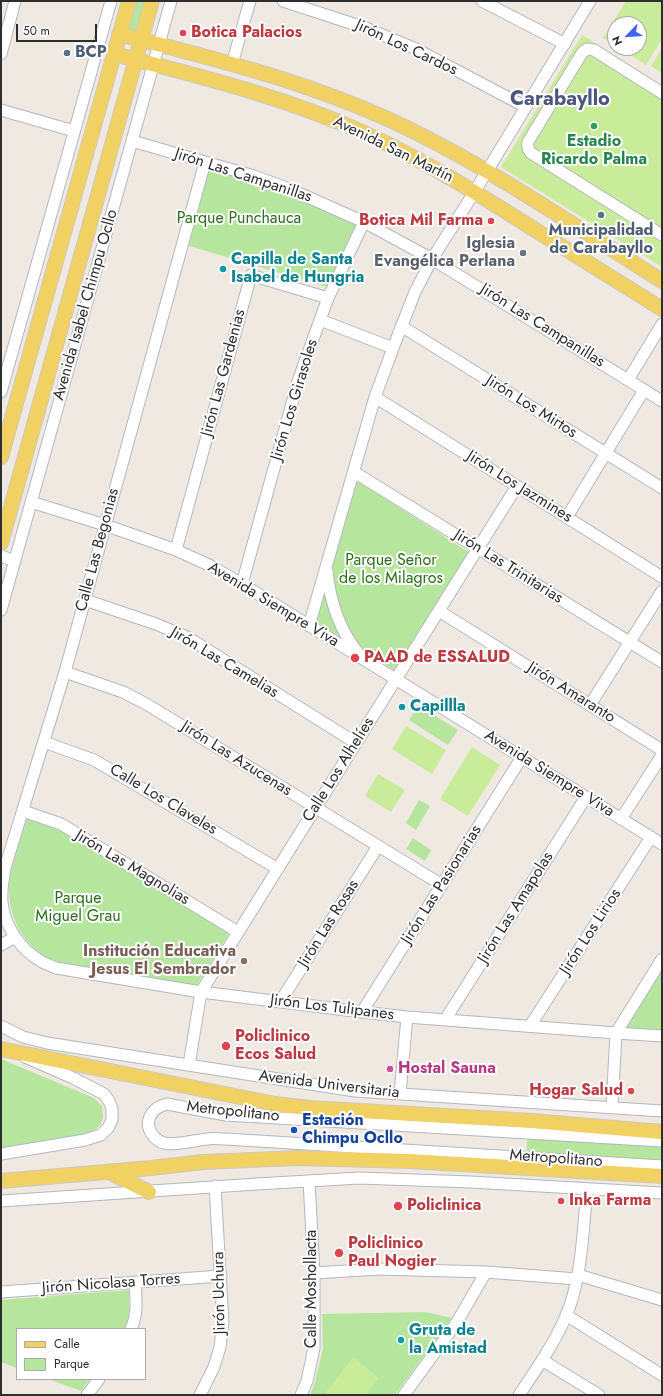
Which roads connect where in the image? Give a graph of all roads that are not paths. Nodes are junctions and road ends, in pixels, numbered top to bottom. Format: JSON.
{"nodes":[{"id":1,"x":15,"y":1,"type":"edge"},
{"id":2,"x":111,"y":1,"type":"edge"},
{"id":3,"x":128,"y":1,"type":"edge"},
{"id":4,"x":152,"y":1,"type":"edge"},
{"id":5,"x":171,"y":1,"type":"edge"},
{"id":6,"x":250,"y":1,"type":"edge"},
{"id":7,"x":282,"y":1,"type":"edge"},
{"id":8,"x":482,"y":1,"type":"edge"},
{"id":9,"x":590,"y":1,"type":"edge"},
{"id":10,"x":103,"y":29,"type":"junction"},
{"id":11,"x":119,"y":34,"type":"junction"},
{"id":12,"x":141,"y":39,"type":"junction"},
{"id":13,"x":159,"y":44,"type":"junction"},
{"id":14,"x":564,"y":44,"type":"junction"},
{"id":15,"x":97,"y":50,"type":"junction"},
{"id":16,"x":1,"y":54,"type":"edge"},
{"id":17,"x":114,"y":54,"type":"junction"},
{"id":18,"x":136,"y":60,"type":"junction"},
{"id":19,"x":232,"y":64,"type":"junction"},
{"id":20,"x":153,"y":65,"type":"junction"},
{"id":21,"x":662,"y":93,"type":"edge"},
{"id":22,"x":526,"y":107,"type":"junction"},
{"id":23,"x":1,"y":110,"type":"edge"},
{"id":24,"x":74,"y":131,"type":"junction"},
{"id":25,"x":132,"y":141,"type":"junction"},
{"id":26,"x":205,"y":162,"type":"junction"},
{"id":27,"x":487,"y":171,"type":"junction"},
{"id":28,"x":475,"y":191,"type":"junction"},
{"id":29,"x":364,"y":222,"type":"junction"},
{"id":30,"x":662,"y":235,"type":"edge"},
{"id":31,"x":432,"y":259,"type":"junction"},
{"id":32,"x":662,"y":281,"type":"edge"},
{"id":33,"x":328,"y":298,"type":"junction"},
{"id":34,"x":662,"y":309,"type":"edge"},
{"id":35,"x":320,"y":320,"type":"junction"},
{"id":36,"x":662,"y":324,"type":"edge"},
{"id":37,"x":401,"y":326,"type":"junction"},
{"id":38,"x":393,"y":348,"type":"junction"},
{"id":39,"x":628,"y":380,"type":"junction"},
{"id":40,"x":644,"y":390,"type":"junction"},
{"id":41,"x":1,"y":392,"type":"edge"},
{"id":42,"x":375,"y":397,"type":"junction"},
{"id":43,"x":662,"y":401,"type":"edge"},
{"id":44,"x":605,"y":453,"type":"junction"},
{"id":45,"x":1,"y":457,"type":"edge"},
{"id":46,"x":354,"y":472,"type":"junction"},
{"id":47,"x":517,"y":486,"type":"junction"},
{"id":48,"x":662,"y":488,"type":"edge"},
{"id":49,"x":31,"y":502,"type":"junction"},
{"id":50,"x":567,"y":517,"type":"junction"},
{"id":51,"x":105,"y":525,"type":"junction"},
{"id":52,"x":2,"y":536,"type":"edge"},
{"id":53,"x":21,"y":538,"type":"junction"},
{"id":54,"x":478,"y":549,"type":"junction"},
{"id":55,"x":176,"y":550,"type":"junction"},
{"id":56,"x":1,"y":556,"type":"edge"},
{"id":57,"x":15,"y":561,"type":"junction"},
{"id":58,"x":327,"y":566,"type":"junction"},
{"id":59,"x":662,"y":577,"type":"edge"},
{"id":60,"x":242,"y":584,"type":"junction"},
{"id":61,"x":662,"y":591,"type":"edge"},
{"id":62,"x":85,"y":600,"type":"junction"},
{"id":63,"x":1,"y":610,"type":"edge"},
{"id":64,"x":439,"y":611,"type":"junction"},
{"id":65,"x":309,"y":626,"type":"junction"},
{"id":66,"x":630,"y":642,"type":"junction"},
{"id":67,"x":364,"y":659,"type":"junction"},
{"id":68,"x":662,"y":662,"type":"edge"},
{"id":69,"x":65,"y":672,"type":"junction"},
{"id":70,"x":396,"y":679,"type":"junction"},
{"id":71,"x":590,"y":705,"type":"junction"},
{"id":72,"x":44,"y":742,"type":"junction"},
{"id":73,"x":356,"y":743,"type":"junction"},
{"id":74,"x":662,"y":750,"type":"edge"},
{"id":75,"x":662,"y":755,"type":"edge"},
{"id":76,"x":522,"y":757,"type":"junction"},
{"id":77,"x":586,"y":797,"type":"junction"},
{"id":78,"x":316,"y":808,"type":"junction"},
{"id":79,"x":23,"y":811,"type":"junction"},
{"id":80,"x":621,"y":819,"type":"junction"},
{"id":81,"x":651,"y":837,"type":"junction"},
{"id":82,"x":662,"y":844,"type":"edge"},
{"id":83,"x":378,"y":846,"type":"junction"},
{"id":84,"x":278,"y":869,"type":"junction"},
{"id":85,"x":442,"y":885,"type":"junction"},
{"id":86,"x":238,"y":932,"type":"junction"},
{"id":87,"x":15,"y":937,"type":"junction"},
{"id":88,"x":1,"y":945,"type":"edge"},
{"id":89,"x":662,"y":959,"type":"edge"},
{"id":90,"x":201,"y":992,"type":"junction"},
{"id":91,"x":280,"y":1002,"type":"junction"},
{"id":92,"x":362,"y":1012,"type":"junction"},
{"id":93,"x":407,"y":1017,"type":"junction"},
{"id":94,"x":445,"y":1020,"type":"junction"},
{"id":95,"x":1,"y":1026,"type":"edge"},
{"id":96,"x":530,"y":1026,"type":"junction"},
{"id":97,"x":616,"y":1033,"type":"junction"},
{"id":98,"x":662,"y":1036,"type":"edge"},
{"id":99,"x":1,"y":1046,"type":"edge"},
{"id":100,"x":8,"y":1050,"type":"edge"},
{"id":101,"x":190,"y":1066,"type":"junction"},
{"id":102,"x":400,"y":1094,"type":"junction"},
{"id":103,"x":612,"y":1107,"type":"junction"},
{"id":104,"x":662,"y":1111,"type":"edge"},
{"id":105,"x":662,"y":1132,"type":"edge"},
{"id":106,"x":662,"y":1140,"type":"edge"},
{"id":107,"x":1,"y":1154,"type":"edge"},
{"id":108,"x":662,"y":1166,"type":"edge"},
{"id":109,"x":108,"y":1172,"type":"junction"},
{"id":110,"x":662,"y":1176,"type":"edge"},
{"id":111,"x":1,"y":1181,"type":"edge"},
{"id":112,"x":309,"y":1181,"type":"junction"},
{"id":113,"x":215,"y":1186,"type":"junction"},
{"id":114,"x":587,"y":1189,"type":"junction"},
{"id":115,"x":149,"y":1192,"type":"junction"},
{"id":116,"x":662,"y":1193,"type":"edge"},
{"id":117,"x":1,"y":1201,"type":"edge"},
{"id":118,"x":486,"y":1272,"type":"junction"},
{"id":119,"x":314,"y":1273,"type":"junction"},
{"id":120,"x":221,"y":1276,"type":"junction"},
{"id":121,"x":577,"y":1277,"type":"junction"},
{"id":122,"x":135,"y":1282,"type":"junction"},
{"id":123,"x":1,"y":1292,"type":"edge"},
{"id":124,"x":662,"y":1300,"type":"edge"},
{"id":125,"x":566,"y":1316,"type":"junction"},
{"id":126,"x":132,"y":1328,"type":"edge"},
{"id":127,"x":542,"y":1360,"type":"junction"},
{"id":128,"x":662,"y":1375,"type":"edge"},
{"id":129,"x":98,"y":1380,"type":"edge"},
{"id":130,"x":87,"y":1395,"type":"edge"},
{"id":131,"x":200,"y":1395,"type":"edge"},
{"id":132,"x":301,"y":1395,"type":"edge"},
{"id":133,"x":404,"y":1395,"type":"edge"},
{"id":134,"x":519,"y":1395,"type":"edge"},
{"id":135,"x":599,"y":1395,"type":"edge"}],
"edges":[{"from":1,"to":16,"type":"street"},
{"from":2,"to":10,"type":"street"},
{"from":3,"to":11,"type":"main road"},
{"from":4,"to":12,"type":"main road","name":"Avenida Isabel Chimpu Ocllo"},
{"from":5,"to":13,"type":"street","name":"Avenida Isabel Chimpu Ocllo"},
{"from":6,"to":19,"type":"street"},
{"from":7,"to":22,"type":"street","name":"Jirón Los Cardos"},
{"from":8,"to":14,"type":"street"},
{"from":9,"to":14,"type":"street"},
{"from":10,"to":11,"type":"street","name":"Avenida San Martín"},
{"from":10,"to":15,"type":"street"},
{"from":11,"to":12,"type":"main road","name":"Avenida San Martín"},
{"from":11,"to":17,"type":"main road"},
{"from":12,"to":13,"type":"main road","name":"Avenida San Martín"},
{"from":12,"to":18,"type":"main road","name":"Avenida Isabel Chimpu Ocllo"},
{"from":13,"to":19,"type":"main road","name":"Avenida San Martín"},
{"from":13,"to":20,"type":"street","name":"Avenida Isabel Chimpu Ocllo"},
{"from":14,"to":22,"type":"street"},
{"from":15,"to":17,"type":"street","name":"Avenida San Martín"},
{"from":15,"to":24,"type":"street"},
{"from":17,"to":18,"type":"main road","name":"Avenida San Martín"},
{"from":17,"to":45,"type":"main road"},
{"from":18,"to":20,"type":"main road","name":"Avenida San Martín"},
{"from":18,"to":52,"type":"main road","name":"Avenida Isabel Chimpu Ocllo"},
{"from":19,"to":27,"type":"main road","name":"Avenida San Martín"},
{"from":20,"to":25,"type":"street","name":"Avenida Isabel Chimpu Ocllo"},
{"from":20,"to":28,"type":"main road","name":"Avenida San Martín"},
{"from":21,"to":30,"type":"street"},
{"from":22,"to":27,"type":"street"},
{"from":23,"to":24,"type":"street"},
{"from":24,"to":41,"type":"street"},
{"from":25,"to":26,"type":"street","name":"Jirón Las Campanillas"},
{"from":25,"to":49,"type":"street","name":"Avenida Isabel Chimpu Ocllo"},
{"from":26,"to":29,"type":"street","name":"Jirón Las Campanillas"},
{"from":26,"to":51,"type":"street","name":"Calle Las Begonias"},
{"from":27,"to":28,"type":"street"},
{"from":27,"to":32,"type":"main road","name":"Avenida San Martín"},
{"from":28,"to":31,"type":"street"},
{"from":28,"to":34,"type":"main road","name":"Avenida San Martín"},
{"from":29,"to":31,"type":"street","name":"Jirón Las Campanillas"},
{"from":29,"to":33,"type":"street","name":"Jirón Los Girasoles"},
{"from":31,"to":37,"type":"street"},
{"from":31,"to":39,"type":"street","name":"Jirón Las Campanillas"},
{"from":33,"to":35,"type":"street","name":"Jirón Los Girasoles"},
{"from":33,"to":55,"type":"street","name":"Jirón Las Gardenias"},
{"from":35,"to":38,"type":"street"},
{"from":35,"to":60,"type":"street","name":"Jirón Los Girasoles"},
{"from":36,"to":39,"type":"street"},
{"from":37,"to":38,"type":"street"},
{"from":37,"to":44,"type":"street","name":"Jirón Los Mirtos"},
{"from":38,"to":42,"type":"street"},
{"from":39,"to":40,"type":"street","name":"Jirón Las Campanillas"},
{"from":40,"to":43,"type":"street","name":"Jirón Las Campanillas"},
{"from":40,"to":44,"type":"street"},
{"from":42,"to":46,"type":"street"},
{"from":42,"to":47,"type":"street","name":"Jirón Los Jazmines"},
{"from":44,"to":48,"type":"street","name":"Jirón Los Mirtos"},
{"from":44,"to":50,"type":"street"},
{"from":46,"to":54,"type":"street","name":"Jirón Las Trinitarias"},
{"from":46,"to":58,"type":"street"},
{"from":47,"to":50,"type":"street","name":"Jirón Los Jazmines"},
{"from":47,"to":54,"type":"street","name":"Calle Los Alhelíes"},
{"from":49,"to":51,"type":"street","name":"Avenida Siempre Viva"},
{"from":49,"to":53,"type":"street","name":"Avenida Isabel Chimpu Ocllo"},
{"from":50,"to":59,"type":"street","name":"Jirón Los Jazmines"},
{"from":51,"to":55,"type":"street","name":"Avenida Siempre Viva"},
{"from":51,"to":62,"type":"street","name":"Calle Las Begonias"},
{"from":52,"to":53,"type":"street"},
{"from":53,"to":57,"type":"street","name":"Avenida Isabel Chimpu Ocllo"},
{"from":54,"to":64,"type":"street","name":"Calle Los Alhelíes"},
{"from":54,"to":66,"type":"street","name":"Jirón Las Trinitarias"},
{"from":55,"to":60,"type":"street","name":"Avenida Siempre Viva"},
{"from":56,"to":57,"type":"street"},
{"from":57,"to":63,"type":"street","name":"Avenida Isabel Chimpu Ocllo"},
{"from":58,"to":65,"type":"street"},
{"from":58,"to":67,"type":"street"},
{"from":60,"to":65,"type":"street","name":"Avenida Siempre Viva"},
{"from":61,"to":66,"type":"street"},
{"from":62,"to":69,"type":"street","name":"Calle Las Begonias"},
{"from":62,"to":73,"type":"street","name":"Jirón Las Camelias"},
{"from":64,"to":70,"type":"street","name":"Calle Los Alhelíes"},
{"from":64,"to":71,"type":"street","name":"Jirón Amaranto"},
{"from":65,"to":67,"type":"street","name":"Avenida Siempre Viva"},
{"from":66,"to":68,"type":"street","name":"Jirón Las Trinitarias"},
{"from":66,"to":71,"type":"street"},
{"from":67,"to":70,"type":"street","name":"Avenida Siempre Viva"},
{"from":69,"to":72,"type":"street","name":"Calle Las Begonias"},
{"from":69,"to":78,"type":"street","name":"Jirón Las Azucenas"},
{"from":70,"to":73,"type":"street","name":"Calle Los Alhelíes"},
{"from":70,"to":76,"type":"street","name":"Avenida Siempre Viva"},
{"from":71,"to":74,"type":"street","name":"Jirón Amaranto"},
{"from":72,"to":79,"type":"street","name":"Calle Las Begonias"},
{"from":72,"to":84,"type":"street","name":"Calle Los Claveles"},
{"from":73,"to":78,"type":"street","name":"Calle Los Alhelíes"},
{"from":75,"to":80,"type":"street"},
{"from":76,"to":77,"type":"street","name":"Avenida Siempre Viva"},
{"from":76,"to":85,"type":"street","name":"Jirón Las Pasionarias"},
{"from":77,"to":80,"type":"street","name":"Avenida Siempre Viva"},
{"from":77,"to":94,"type":"street","name":"Jirón Las Amapolas"},
{"from":78,"to":83,"type":"street","name":"Jirón Las Azucenas"},
{"from":78,"to":84,"type":"street","name":"Calle Los Alhelíes"},
{"from":79,"to":86,"type":"street","name":"Jirón Las Magnolias"},
{"from":79,"to":87,"type":"street","name":"Calle Las Begonias"},
{"from":80,"to":81,"type":"street","name":"Avenida Siempre Viva"},
{"from":81,"to":82,"type":"street","name":"Avenida Siempre Viva"},
{"from":81,"to":96,"type":"street","name":"Jirón Los Lirios"},
{"from":83,"to":85,"type":"street","name":"Jirón Las Azucenas"},
{"from":83,"to":91,"type":"street","name":"Jirón Las Rosas"},
{"from":84,"to":86,"type":"street","name":"Calle Los Alhelíes"},
{"from":85,"to":92,"type":"street","name":"Jirón Las Pasionarias"},
{"from":86,"to":90,"type":"street","name":"Calle Los Alhelíes"},
{"from":87,"to":88,"type":"street"},
{"from":87,"to":90,"type":"street","name":"Jirón Los Tulipanes"},
{"from":89,"to":97,"type":"street"},
{"from":90,"to":91,"type":"street","name":"Jirón Los Tulipanes"},
{"from":90,"to":101,"type":"street","name":"Calle Los Alhelíes"},
{"from":91,"to":92,"type":"street","name":"Jirón Los Tulipanes"},
{"from":92,"to":93,"type":"street","name":"Jirón Los Tulipanes"},
{"from":93,"to":94,"type":"street","name":"Jirón Los Tulipanes"},
{"from":93,"to":102,"type":"street"},
{"from":94,"to":96,"type":"street","name":"Jirón Los Tulipanes"},
{"from":95,"to":101,"type":"street","name":"Avenida Universitaria"},
{"from":96,"to":97,"type":"street","name":"Jirón Los Tulipanes"},
{"from":97,"to":98,"type":"street","name":"Jirón Los Tulipanes"},
{"from":97,"to":103,"type":"street"},
{"from":99,"to":100,"type":"main road","name":"Avenida Universitaria"},
{"from":100,"to":105,"type":"main road","name":"Avenida Universitaria"},
{"from":100,"to":107,"type":"street"},
{"from":101,"to":102,"type":"street","name":"Avenida Universitaria"},
{"from":102,"to":103,"type":"street","name":"Avenida Universitaria"},
{"from":103,"to":104,"type":"street","name":"Avenida Universitaria"},
{"from":106,"to":108,"type":"street","name":"Metropolitano"},
{"from":109,"to":110,"type":"main road"},
{"from":109,"to":111,"type":"main road"},
{"from":109,"to":115,"type":"main road"},
{"from":112,"to":113,"type":"street"},
{"from":112,"to":114,"type":"street"},
{"from":112,"to":119,"type":"street","name":"Calle Moshollacta"},
{"from":113,"to":115,"type":"street"},
{"from":113,"to":120,"type":"street","name":"Jirón Uchura"},
{"from":114,"to":116,"type":"street"},
{"from":114,"to":121,"type":"street"},
{"from":115,"to":117,"type":"street"},
{"from":118,"to":119,"type":"street"},
{"from":118,"to":121,"type":"street"},
{"from":118,"to":133,"type":"street"},
{"from":119,"to":132,"type":"street","name":"Calle Moshollacta"},
{"from":120,"to":122,"type":"street","name":"Jirón Nicolasa Torres"},
{"from":120,"to":131,"type":"street","name":"Jirón Uchura"},
{"from":121,"to":124,"type":"street"},
{"from":121,"to":125,"type":"street"},
{"from":122,"to":123,"type":"street","name":"Jirón Nicolasa Torres"},
{"from":122,"to":126,"type":"street"},
{"from":125,"to":127,"type":"street"},
{"from":125,"to":128,"type":"street"},
{"from":127,"to":134,"type":"street"},
{"from":127,"to":135,"type":"street"},
{"from":129,"to":130,"type":"street"}]}
